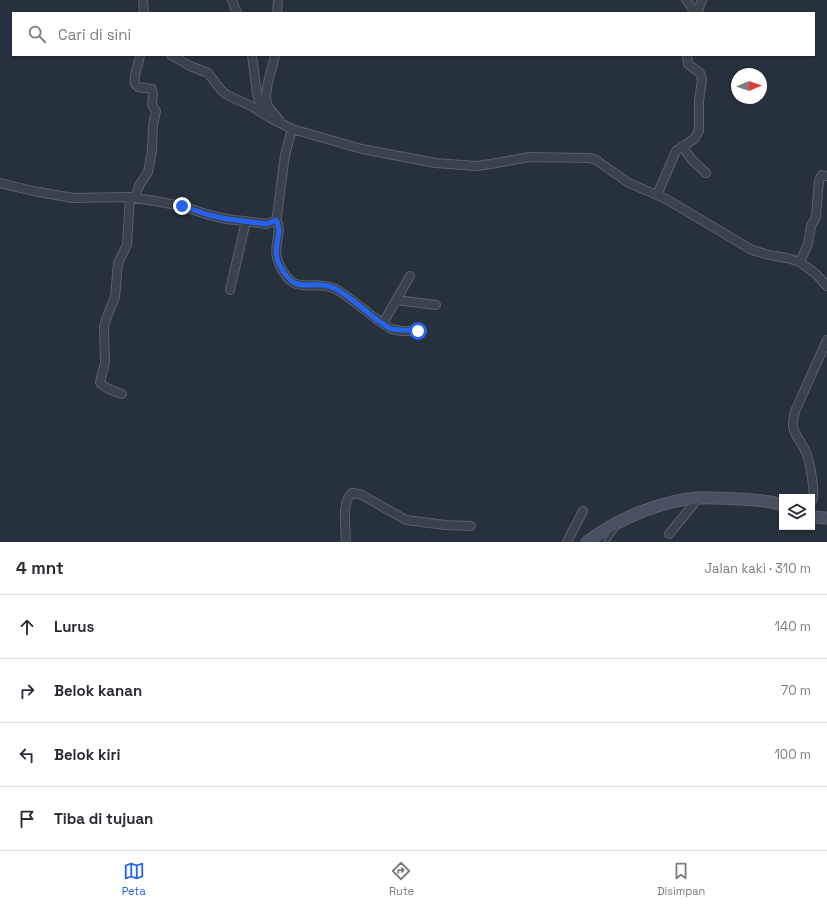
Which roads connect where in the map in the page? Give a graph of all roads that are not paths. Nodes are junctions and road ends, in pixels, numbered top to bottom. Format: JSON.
{"nodes":[{"id":1,"x":143,"y":0,"type":"edge"},
{"id":2,"x":232,"y":0,"type":"edge"},
{"id":3,"x":278,"y":0,"type":"edge"},
{"id":4,"x":686,"y":0,"type":"edge"},
{"id":5,"x":702,"y":0,"type":"edge"},
{"id":6,"x":144,"y":12,"type":"edge"},
{"id":7,"x":236,"y":12,"type":"edge"},
{"id":8,"x":277,"y":12,"type":"edge"},
{"id":9,"x":695,"y":12,"type":"edge"},
{"id":10,"x":696,"y":12,"type":"edge"},
{"id":11,"x":140,"y":56,"type":"edge"},
{"id":12,"x":173,"y":56,"type":"edge"},
{"id":13,"x":252,"y":56,"type":"edge"},
{"id":14,"x":275,"y":56,"type":"edge"},
{"id":15,"x":687,"y":56,"type":"edge"},
{"id":16,"x":262,"y":112,"type":"junction"},
{"id":17,"x":288,"y":128,"type":"junction"},
{"id":18,"x":682,"y":146,"type":"junction"},
{"id":19,"x":706,"y":173,"type":"dead end"},
{"id":20,"x":827,"y":176,"type":"edge"},
{"id":21,"x":0,"y":183,"type":"edge"},
{"id":22,"x":657,"y":195,"type":"junction"},
{"id":23,"x":132,"y":198,"type":"junction"},
{"id":24,"x":276,"y":220,"type":"junction"},
{"id":25,"x":246,"y":221,"type":"junction"},
{"id":26,"x":800,"y":262,"type":"junction"},
{"id":27,"x":410,"y":276,"type":"dead end"},
{"id":28,"x":827,"y":286,"type":"edge"},
{"id":29,"x":230,"y":290,"type":"dead end"},
{"id":30,"x":396,"y":300,"type":"junction"},
{"id":31,"x":436,"y":305,"type":"dead end"},
{"id":32,"x":383,"y":323,"type":"junction"},
{"id":33,"x":418,"y":331,"type":"dead end"},
{"id":34,"x":827,"y":340,"type":"edge"},
{"id":35,"x":122,"y":394,"type":"dead end"},
{"id":36,"x":813,"y":494,"type":"edge"},
{"id":37,"x":697,"y":498,"type":"junction"},
{"id":38,"x":779,"y":504,"type":"edge"},
{"id":39,"x":583,"y":511,"type":"dead end"},
{"id":40,"x":815,"y":516,"type":"edge"},
{"id":41,"x":827,"y":518,"type":"edge"},
{"id":42,"x":620,"y":521,"type":"junction"},
{"id":43,"x":471,"y":526,"type":"dead end"},
{"id":44,"x":669,"y":534,"type":"dead end"},
{"id":45,"x":346,"y":542,"type":"edge"},
{"id":46,"x":567,"y":542,"type":"edge"},
{"id":47,"x":587,"y":542,"type":"edge"},
{"id":48,"x":606,"y":542,"type":"edge"}],
"edges":[{"from":1,"to":6,"type":"street"},
{"from":2,"to":7,"type":"street"},
{"from":3,"to":8,"type":"street"},
{"from":4,"to":9,"type":"street"},
{"from":5,"to":10,"type":"street"},
{"from":11,"to":23,"type":"street"},
{"from":12,"to":16,"type":"street"},
{"from":13,"to":16,"type":"street"},
{"from":14,"to":17,"type":"street"},
{"from":15,"to":18,"type":"street"},
{"from":16,"to":17,"type":"street"},
{"from":17,"to":22,"type":"street"},
{"from":17,"to":24,"type":"street"},
{"from":18,"to":19,"type":"street"},
{"from":18,"to":22,"type":"street"},
{"from":20,"to":26,"type":"street"},
{"from":21,"to":23,"type":"street"},
{"from":22,"to":26,"type":"street"},
{"from":23,"to":25,"type":"street"},
{"from":23,"to":35,"type":"street"},
{"from":24,"to":25,"type":"street"},
{"from":24,"to":32,"type":"street"},
{"from":25,"to":29,"type":"street"},
{"from":26,"to":28,"type":"street"},
{"from":27,"to":30,"type":"street"},
{"from":30,"to":31,"type":"street"},
{"from":30,"to":32,"type":"street"},
{"from":32,"to":33,"type":"street"},
{"from":34,"to":36,"type":"street"},
{"from":37,"to":38,"type":"street"},
{"from":37,"to":42,"type":"street"},
{"from":37,"to":44,"type":"street"},
{"from":39,"to":46,"type":"street"},
{"from":40,"to":41,"type":"street"},
{"from":42,"to":47,"type":"street"},
{"from":42,"to":48,"type":"lane"},
{"from":43,"to":45,"type":"street"}]}
